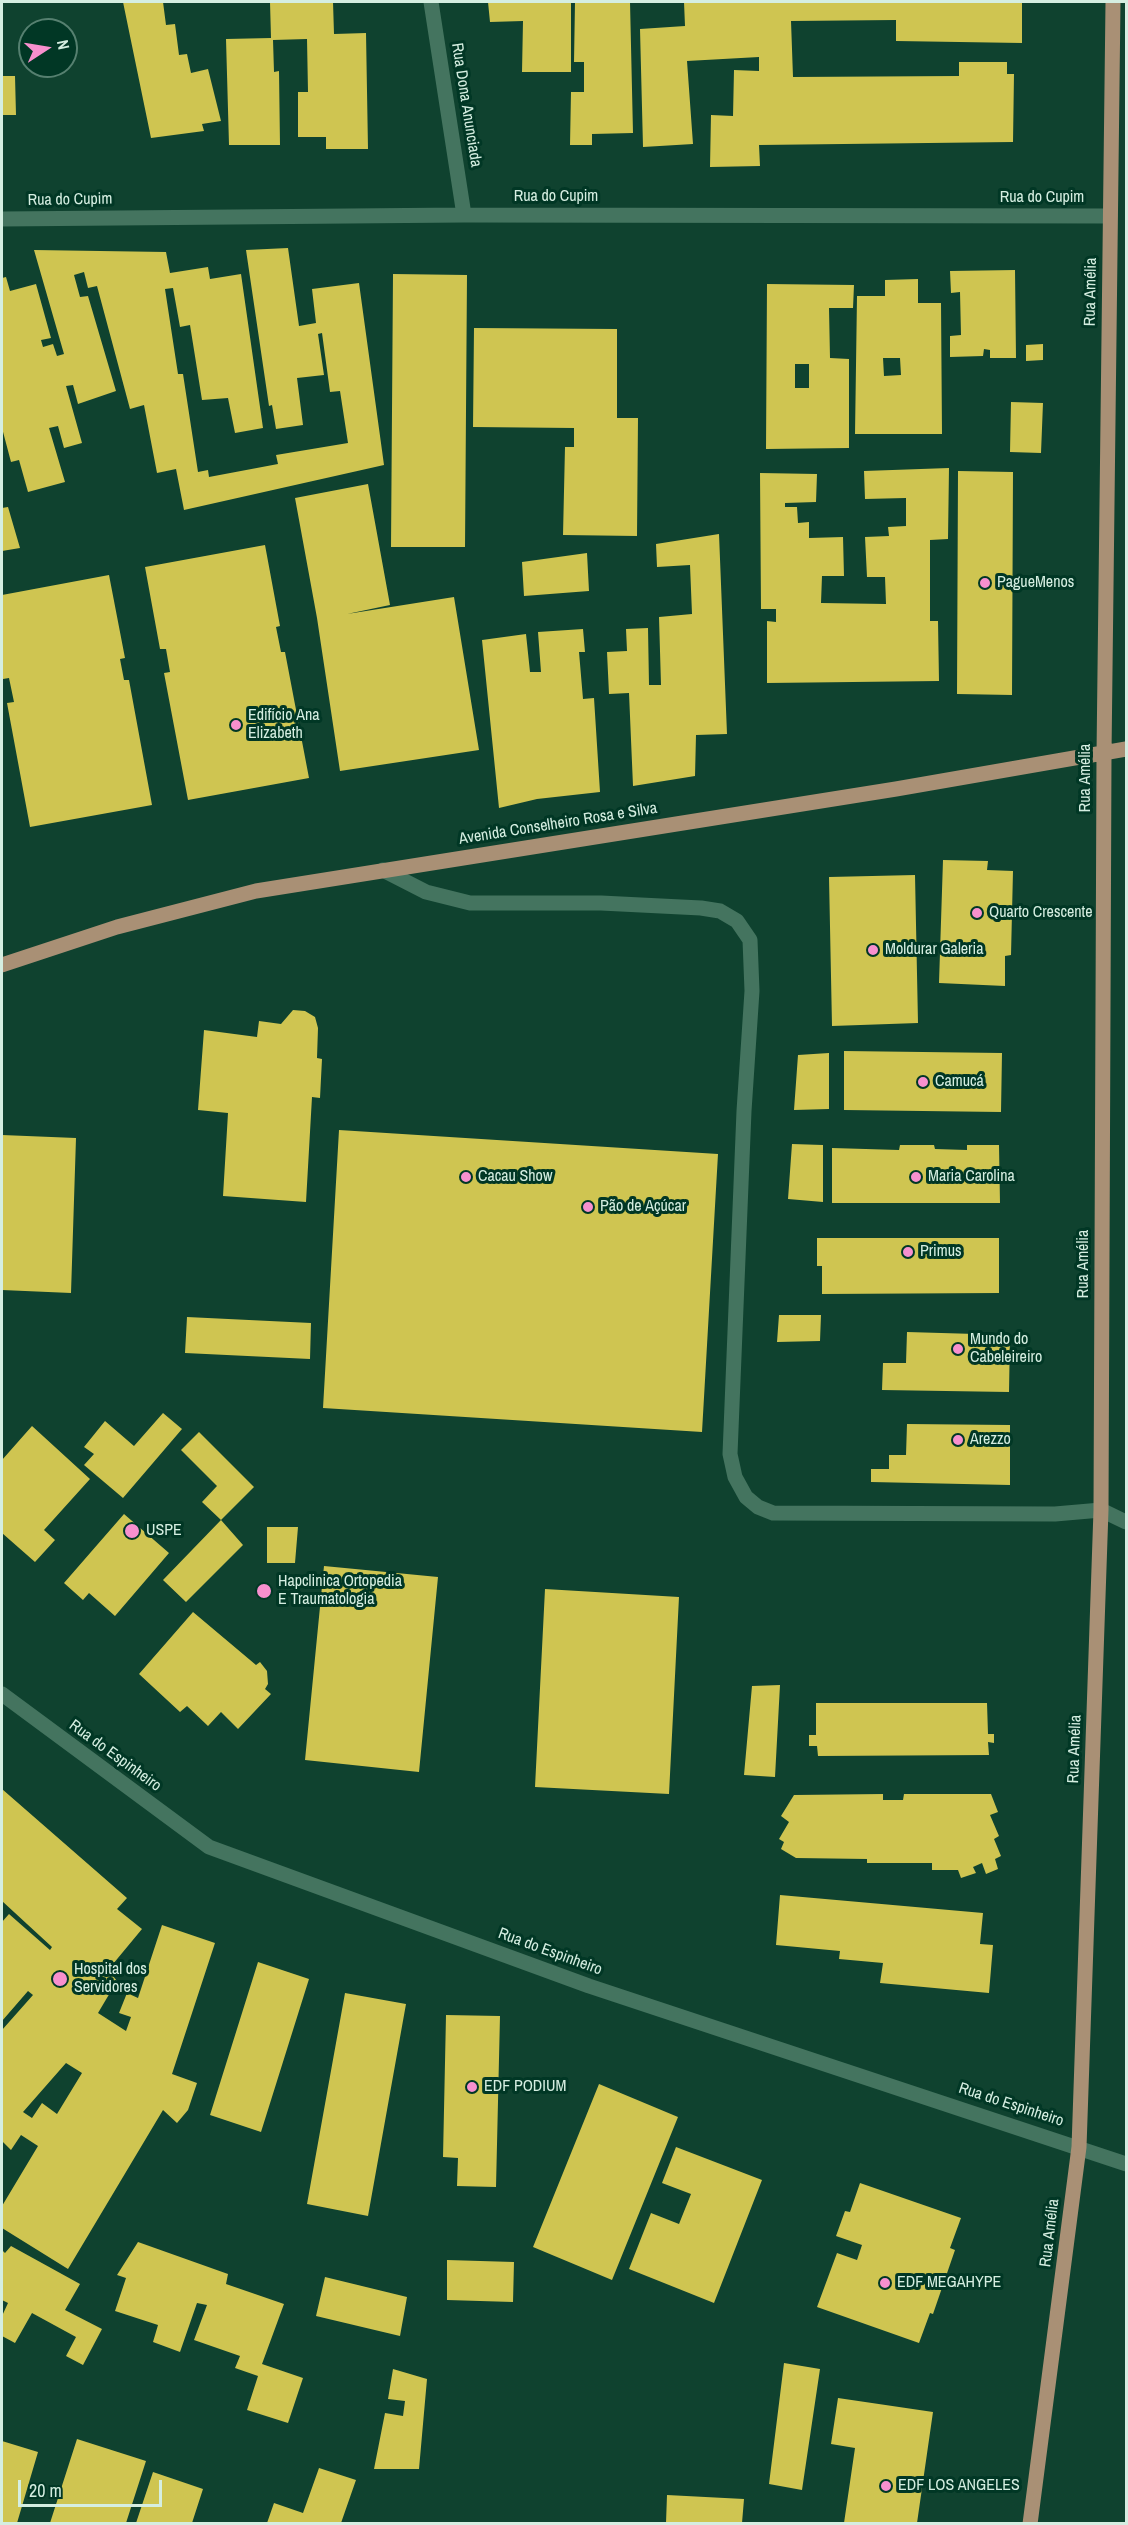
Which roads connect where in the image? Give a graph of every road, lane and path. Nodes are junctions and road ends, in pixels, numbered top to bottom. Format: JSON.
{"nodes":[{"id":1,"x":431,"y":2,"type":"edge"},
{"id":2,"x":1113,"y":2,"type":"edge"},
{"id":3,"x":464,"y":215,"type":"junction"},
{"id":4,"x":1110,"y":216,"type":"junction"},
{"id":5,"x":2,"y":219,"type":"edge"},
{"id":6,"x":1126,"y":749,"type":"edge"},
{"id":7,"x":1104,"y":754,"type":"junction"},
{"id":8,"x":382,"y":870,"type":"junction"},
{"id":9,"x":2,"y":965,"type":"edge"},
{"id":10,"x":1101,"y":1510,"type":"junction"},
{"id":11,"x":1126,"y":1522,"type":"edge"},
{"id":12,"x":2,"y":1694,"type":"edge"},
{"id":13,"x":1079,"y":2147,"type":"junction"},
{"id":14,"x":1126,"y":2164,"type":"edge"},
{"id":15,"x":1030,"y":2523,"type":"edge"}],
"edges":[{"from":1,"to":3,"type":"street","name":"Rua Dona Anunciada"},
{"from":2,"to":4,"type":"main road","name":"Rua Amélia"},
{"from":3,"to":4,"type":"street","name":"Rua do Cupim"},
{"from":3,"to":5,"type":"street","name":"Rua do Cupim"},
{"from":4,"to":7,"type":"main road","name":"Rua Amélia"},
{"from":6,"to":7,"type":"main road","name":"Avenida Conselheiro Rosa e Silva"},
{"from":7,"to":8,"type":"main road","name":"Avenida Conselheiro Rosa e Silva"},
{"from":7,"to":10,"type":"main road","name":"Rua Amélia"},
{"from":8,"to":9,"type":"main road","name":"Avenida Conselheiro Rosa e Silva"},
{"from":8,"to":10,"type":"street"},
{"from":10,"to":11,"type":"street"},
{"from":10,"to":13,"type":"main road","name":"Rua Amélia"},
{"from":12,"to":13,"type":"street","name":"Rua do Espinheiro"},
{"from":13,"to":14,"type":"street","name":"Rua do Espinheiro"},
{"from":13,"to":15,"type":"main road","name":"Rua Amélia"}]}
